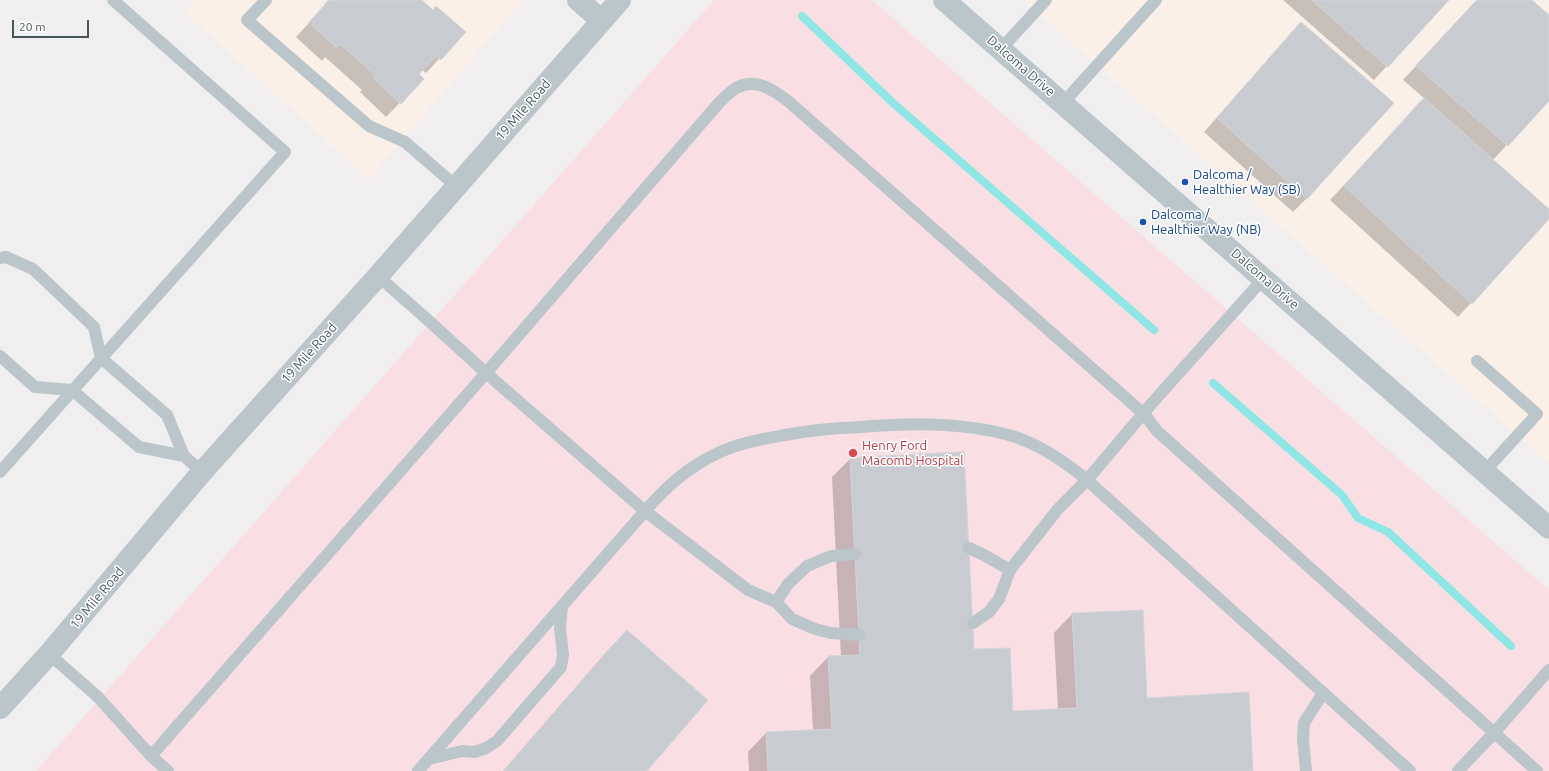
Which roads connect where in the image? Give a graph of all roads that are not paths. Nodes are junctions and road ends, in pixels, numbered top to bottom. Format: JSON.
{"nodes":[{"id":1,"x":113,"y":0,"type":"edge"},
{"id":2,"x":266,"y":0,"type":"edge"},
{"id":3,"x":578,"y":0,"type":"edge"},
{"id":4,"x":620,"y":0,"type":"edge"},
{"id":5,"x":944,"y":0,"type":"edge"},
{"id":6,"x":1046,"y":0,"type":"edge"},
{"id":7,"x":1156,"y":0,"type":"edge"},
{"id":8,"x":601,"y":20,"type":"junction"},
{"id":9,"x":1002,"y":49,"type":"junction"},
{"id":10,"x":1063,"y":103,"type":"junction"},
{"id":11,"x":457,"y":187,"type":"junction"},
{"id":12,"x":0,"y":258,"type":"edge"},
{"id":13,"x":378,"y":276,"type":"junction"},
{"id":14,"x":1264,"y":278,"type":"junction"},
{"id":15,"x":0,"y":356,"type":"edge"},
{"id":16,"x":101,"y":358,"type":"junction"},
{"id":17,"x":1477,"y":361,"type":"dead end"},
{"id":18,"x":486,"y":373,"type":"junction"},
{"id":19,"x":72,"y":390,"type":"junction"},
{"id":20,"x":1144,"y":414,"type":"junction"},
{"id":21,"x":184,"y":456,"type":"junction"},
{"id":22,"x":1485,"y":471,"type":"junction"},
{"id":23,"x":0,"y":472,"type":"edge"},
{"id":24,"x":202,"y":472,"type":"junction"},
{"id":25,"x":1087,"y":480,"type":"junction"},
{"id":26,"x":645,"y":511,"type":"junction"},
{"id":27,"x":1549,"y":528,"type":"edge"},
{"id":28,"x":969,"y":548,"type":"dead end"},
{"id":29,"x":855,"y":554,"type":"dead end"},
{"id":30,"x":1010,"y":570,"type":"junction"},
{"id":31,"x":776,"y":602,"type":"junction"},
{"id":32,"x":562,"y":606,"type":"junction"},
{"id":33,"x":973,"y":623,"type":"dead end"},
{"id":34,"x":859,"y":635,"type":"dead end"},
{"id":35,"x":49,"y":654,"type":"junction"},
{"id":36,"x":1549,"y":670,"type":"edge"},
{"id":37,"x":1323,"y":692,"type":"junction"},
{"id":38,"x":0,"y":708,"type":"edge"},
{"id":39,"x":1494,"y":733,"type":"junction"},
{"id":40,"x":151,"y":756,"type":"junction"},
{"id":41,"x":429,"y":759,"type":"junction"},
{"id":42,"x":168,"y":771,"type":"edge"},
{"id":43,"x":418,"y":771,"type":"edge"},
{"id":44,"x":1306,"y":771,"type":"edge"},
{"id":45,"x":1410,"y":771,"type":"edge"},
{"id":46,"x":1458,"y":771,"type":"edge"},
{"id":47,"x":1537,"y":771,"type":"edge"}],
"edges":[{"from":1,"to":16,"type":"lane"},
{"from":2,"to":11,"type":"lane"},
{"from":3,"to":8,"type":"street"},
{"from":4,"to":8,"type":"street","name":"19 Mile Road"},
{"from":5,"to":9,"type":"street","name":"Dalcoma Drive"},
{"from":6,"to":9,"type":"lane"},
{"from":7,"to":10,"type":"lane"},
{"from":8,"to":11,"type":"street","name":"19 Mile Road"},
{"from":9,"to":10,"type":"street","name":"Dalcoma Drive"},
{"from":10,"to":14,"type":"street","name":"Dalcoma Drive"},
{"from":11,"to":13,"type":"street","name":"19 Mile Road"},
{"from":12,"to":16,"type":"lane"},
{"from":13,"to":18,"type":"lane"},
{"from":13,"to":24,"type":"street","name":"19 Mile Road"},
{"from":14,"to":20,"type":"lane"},
{"from":14,"to":22,"type":"street","name":"Dalcoma Drive"},
{"from":15,"to":19,"type":"lane"},
{"from":16,"to":19,"type":"lane"},
{"from":16,"to":21,"type":"lane"},
{"from":17,"to":22,"type":"lane"},
{"from":18,"to":20,"type":"lane"},
{"from":18,"to":26,"type":"lane"},
{"from":18,"to":40,"type":"lane"},
{"from":19,"to":21,"type":"lane"},
{"from":19,"to":23,"type":"lane"},
{"from":20,"to":25,"type":"lane"},
{"from":20,"to":39,"type":"lane"},
{"from":21,"to":24,"type":"lane"},
{"from":22,"to":27,"type":"street","name":"Dalcoma Drive"},
{"from":24,"to":35,"type":"street","name":"19 Mile Road"},
{"from":25,"to":26,"type":"lane"},
{"from":25,"to":30,"type":"lane"},
{"from":25,"to":37,"type":"lane"},
{"from":26,"to":31,"type":"lane"},
{"from":26,"to":32,"type":"lane"},
{"from":28,"to":30,"type":"lane"},
{"from":29,"to":31,"type":"lane"},
{"from":30,"to":33,"type":"lane"},
{"from":31,"to":34,"type":"lane"},
{"from":32,"to":41,"type":"lane"},
{"from":32,"to":41,"type":"lane"},
{"from":35,"to":38,"type":"street","name":"19 Mile Road"},
{"from":35,"to":40,"type":"lane"},
{"from":36,"to":39,"type":"lane"},
{"from":37,"to":44,"type":"lane"},
{"from":37,"to":45,"type":"lane"},
{"from":39,"to":46,"type":"lane"},
{"from":39,"to":47,"type":"lane"},
{"from":40,"to":42,"type":"lane"},
{"from":41,"to":43,"type":"lane"}]}
